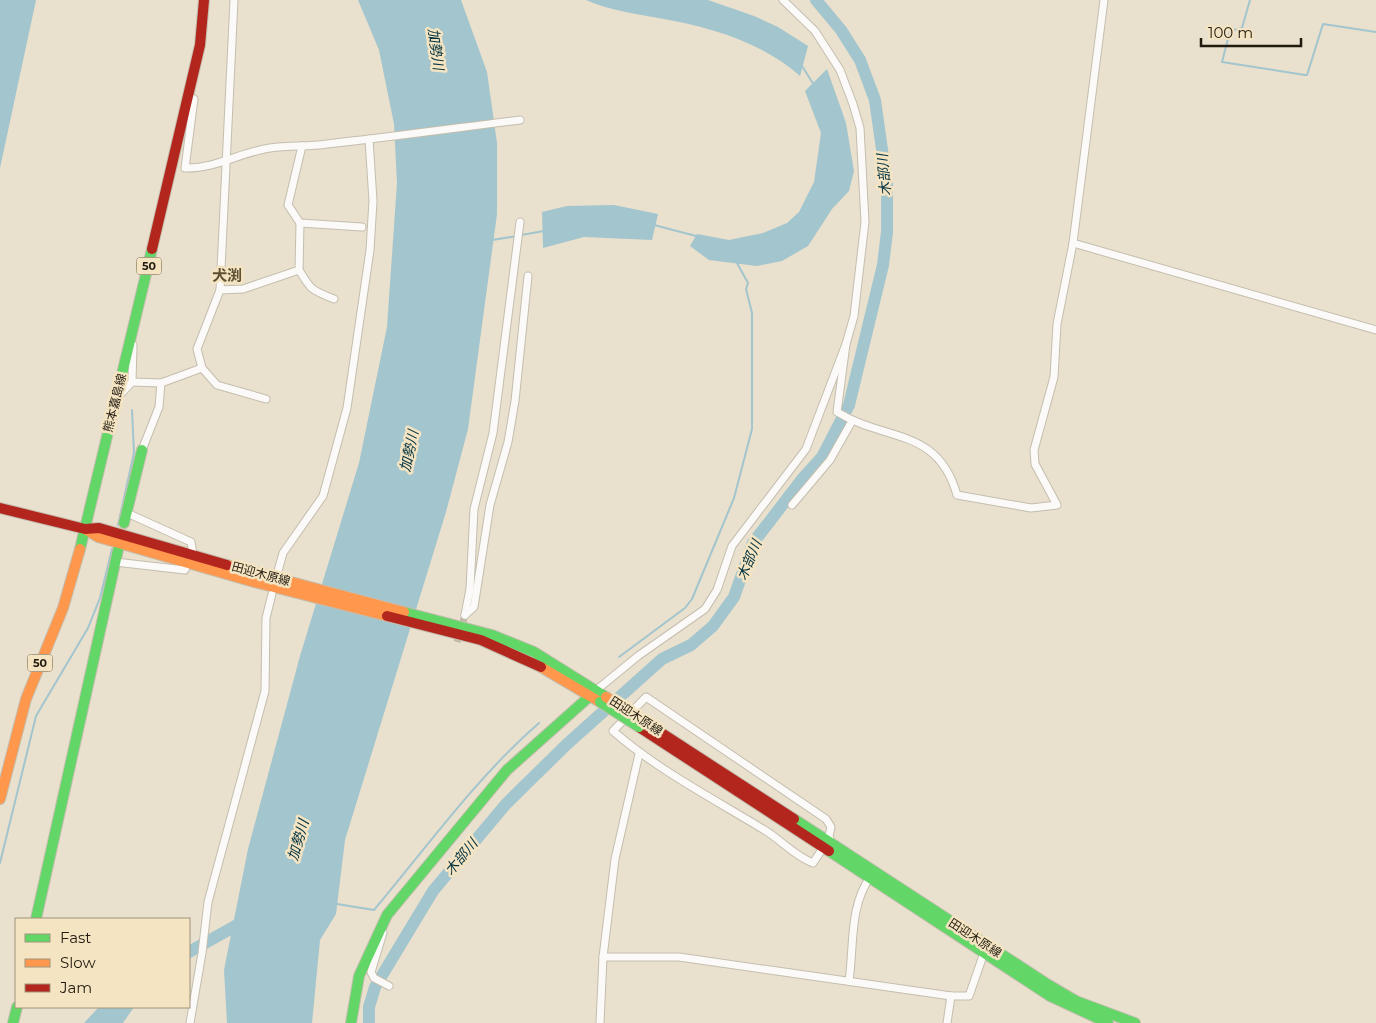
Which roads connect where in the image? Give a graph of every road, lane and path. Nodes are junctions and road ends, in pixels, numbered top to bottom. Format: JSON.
{"nodes":[{"id":1,"x":204,"y":0,"type":"edge"},
{"id":2,"x":234,"y":0,"type":"edge"},
{"id":3,"x":784,"y":0,"type":"edge"},
{"id":4,"x":1104,"y":0,"type":"edge"},
{"id":5,"x":189,"y":96,"type":"junction"},
{"id":6,"x":520,"y":120,"type":"dead end"},
{"id":7,"x":369,"y":138,"type":"junction"},
{"id":8,"x":302,"y":146,"type":"junction"},
{"id":9,"x":226,"y":158,"type":"junction"},
{"id":10,"x":520,"y":222,"type":"dead end"},
{"id":11,"x":300,"y":223,"type":"junction"},
{"id":12,"x":362,"y":227,"type":"dead end"},
{"id":13,"x":1073,"y":243,"type":"junction"},
{"id":14,"x":299,"y":270,"type":"junction"},
{"id":15,"x":528,"y":276,"type":"dead end"},
{"id":16,"x":220,"y":290,"type":"junction"},
{"id":17,"x":334,"y":299,"type":"dead end"},
{"id":18,"x":1376,"y":330,"type":"edge"},
{"id":19,"x":133,"y":332,"type":"junction"},
{"id":20,"x":846,"y":344,"type":"junction"},
{"id":21,"x":202,"y":368,"type":"junction"},
{"id":22,"x":132,"y":382,"type":"junction"},
{"id":23,"x":161,"y":383,"type":"junction"},
{"id":24,"x":266,"y":398,"type":"dead end"},
{"id":25,"x":115,"y":400,"type":"junction"},
{"id":26,"x":850,"y":420,"type":"junction"},
{"id":27,"x":142,"y":450,"type":"joint"},
{"id":28,"x":792,"y":506,"type":"dead end"},
{"id":29,"x":0,"y":508,"type":"edge"},
{"id":30,"x":125,"y":518,"type":"joint"},
{"id":31,"x":85,"y":529,"type":"junction"},
{"id":32,"x":118,"y":550,"type":"dead end"},
{"id":33,"x":191,"y":558,"type":"junction"},
{"id":34,"x":115,"y":562,"type":"junction"},
{"id":35,"x":278,"y":571,"type":"dead end"},
{"id":36,"x":272,"y":594,"type":"dead end"},
{"id":37,"x":593,"y":693,"type":"junction"},
{"id":38,"x":639,"y":754,"type":"junction"},
{"id":39,"x":0,"y":799,"type":"edge"},
{"id":40,"x":827,"y":846,"type":"junction"},
{"id":41,"x":872,"y":875,"type":"junction"},
{"id":42,"x":387,"y":915,"type":"junction"},
{"id":43,"x":36,"y":918,"type":"edge"},
{"id":44,"x":985,"y":950,"type":"junction"},
{"id":45,"x":603,"y":956,"type":"junction"},
{"id":46,"x":849,"y":981,"type":"junction"},
{"id":47,"x":389,"y":986,"type":"dead end"},
{"id":48,"x":951,"y":996,"type":"junction"},
{"id":49,"x":16,"y":1008,"type":"edge"},
{"id":50,"x":13,"y":1023,"type":"edge"},
{"id":51,"x":190,"y":1023,"type":"edge"},
{"id":52,"x":351,"y":1023,"type":"edge"},
{"id":53,"x":600,"y":1023,"type":"edge"},
{"id":54,"x":947,"y":1023,"type":"edge"},
{"id":55,"x":1108,"y":1023,"type":"edge"},
{"id":56,"x":1135,"y":1023,"type":"edge"}],
"edges":[{"from":1,"to":5,"type":"main road","name":"熊本嘉島線","number":"50"},
{"from":2,"to":9,"type":"street"},
{"from":3,"to":20,"type":"street"},
{"from":4,"to":13,"type":"street"},
{"from":5,"to":9,"type":"street"},
{"from":5,"to":19,"type":"main road","name":"熊本嘉島線","number":"50"},
{"from":6,"to":7,"type":"street"},
{"from":7,"to":8,"type":"street"},
{"from":7,"to":35,"type":"street"},
{"from":8,"to":9,"type":"street"},
{"from":8,"to":11,"type":"street"},
{"from":9,"to":16,"type":"street"},
{"from":10,"to":15,"type":"street"},
{"from":11,"to":12,"type":"street"},
{"from":11,"to":14,"type":"street"},
{"from":13,"to":18,"type":"street"},
{"from":13,"to":26,"type":"street"},
{"from":14,"to":16,"type":"street"},
{"from":14,"to":17,"type":"street"},
{"from":16,"to":21,"type":"street"},
{"from":19,"to":22,"type":"street"},
{"from":19,"to":25,"type":"main road","name":"熊本嘉島線","number":"50"},
{"from":20,"to":26,"type":"street"},
{"from":20,"to":37,"type":"street"},
{"from":21,"to":23,"type":"street"},
{"from":21,"to":24,"type":"street"},
{"from":22,"to":23,"type":"street"},
{"from":22,"to":25,"type":"street"},
{"from":23,"to":27,"type":"street"},
{"from":25,"to":31,"type":"main road","name":"熊本嘉島線","number":"50"},
{"from":26,"to":28,"type":"street"},
{"from":27,"to":30,"type":"main road"},
{"from":29,"to":31,"type":"main road","name":"田迎木原線"},
{"from":30,"to":33,"type":"street"},
{"from":31,"to":33,"type":"main road","name":"田迎木原線"},
{"from":31,"to":39,"type":"main road","name":"熊本嘉島線","number":"50"},
{"from":32,"to":34,"type":"main road"},
{"from":33,"to":34,"type":"street"},
{"from":33,"to":37,"type":"main road","name":"田迎木原線"},
{"from":34,"to":43,"type":"main road"},
{"from":36,"to":51,"type":"street"},
{"from":37,"to":40,"type":"main road","name":"田迎木原線","bridge":true},
{"from":37,"to":42,"type":"main road"},
{"from":38,"to":40,"type":"street"},
{"from":38,"to":40,"type":"street"},
{"from":38,"to":45,"type":"street"},
{"from":40,"to":41,"type":"main road","name":"田迎木原線"},
{"from":41,"to":44,"type":"main road","name":"田迎木原線"},
{"from":41,"to":46,"type":"street"},
{"from":42,"to":47,"type":"street"},
{"from":42,"to":52,"type":"main road"},
{"from":44,"to":48,"type":"street"},
{"from":44,"to":55,"type":"main road","name":"田迎木原線"},
{"from":44,"to":56,"type":"main road","name":"田迎木原線"},
{"from":45,"to":46,"type":"street"},
{"from":45,"to":53,"type":"street"},
{"from":46,"to":48,"type":"street"},
{"from":48,"to":54,"type":"street"},
{"from":49,"to":50,"type":"main road"}]}
